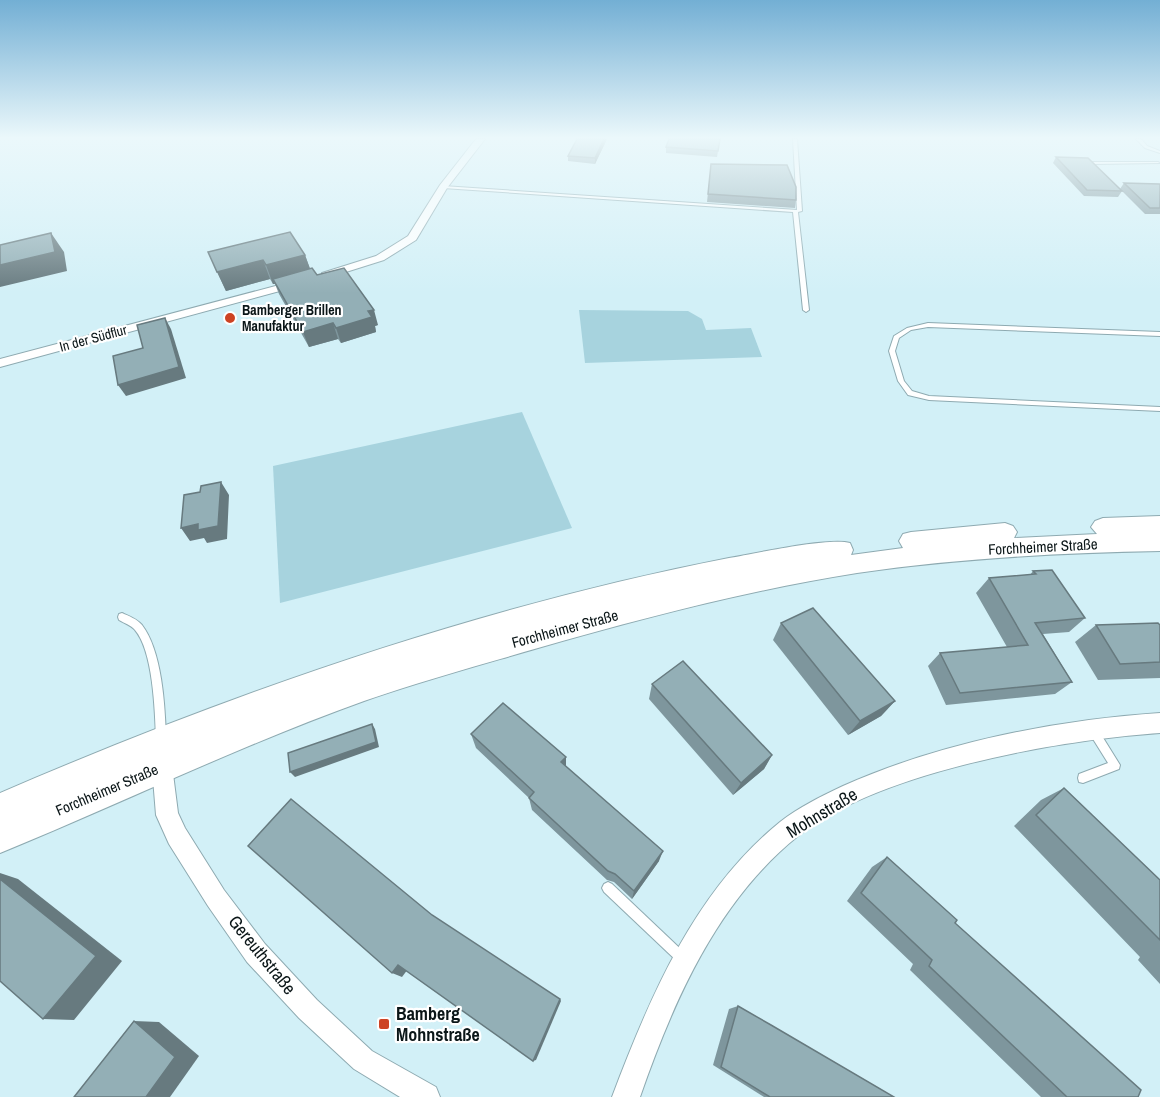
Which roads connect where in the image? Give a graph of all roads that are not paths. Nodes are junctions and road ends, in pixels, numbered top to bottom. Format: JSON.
{"nodes":[{"id":1,"x":442,"y":190,"type":"edge"},
{"id":2,"x":475,"y":190,"type":"edge"},
{"id":3,"x":799,"y":190,"type":"edge"},
{"id":4,"x":795,"y":212,"type":"junction"},
{"id":5,"x":806,"y":310,"type":"dead end"},
{"id":6,"x":1160,"y":334,"type":"edge"},
{"id":7,"x":0,"y":363,"type":"edge"},
{"id":8,"x":1160,"y":409,"type":"edge"},
{"id":9,"x":1160,"y":525,"type":"edge"},
{"id":10,"x":1160,"y":542,"type":"edge"},
{"id":11,"x":122,"y":617,"type":"dead end"},
{"id":12,"x":1160,"y":723,"type":"edge"},
{"id":13,"x":1093,"y":730,"type":"junction"},
{"id":14,"x":162,"y":754,"type":"junction"},
{"id":15,"x":1083,"y":778,"type":"dead end"},
{"id":16,"x":0,"y":809,"type":"edge"},
{"id":17,"x":0,"y":837,"type":"edge"},
{"id":18,"x":608,"y":888,"type":"edge"},
{"id":19,"x":685,"y":960,"type":"junction"},
{"id":20,"x":426,"y":1097,"type":"edge"},
{"id":21,"x":626,"y":1097,"type":"edge"}],
"edges":[{"from":1,"to":7,"type":"street","name":"In der Südflur"},
{"from":2,"to":4,"type":"lane"},
{"from":3,"to":4,"type":"lane"},
{"from":4,"to":5,"type":"lane"},
{"from":6,"to":8,"type":"lane"},
{"from":9,"to":14,"type":"street","name":"Forchheimer Straße"},
{"from":10,"to":14,"type":"street","name":"Forchheimer Straße"},
{"from":11,"to":14,"type":"lane"},
{"from":12,"to":13,"type":"street","name":"Mohnstraße"},
{"from":13,"to":15,"type":"lane"},
{"from":13,"to":19,"type":"street","name":"Mohnstraße"},
{"from":14,"to":16,"type":"street","name":"Forchheimer Straße"},
{"from":14,"to":17,"type":"street","name":"Forchheimer Straße"},
{"from":14,"to":20,"type":"street","name":"Gereuthstraße"},
{"from":18,"to":19,"type":"lane"},
{"from":19,"to":21,"type":"street","name":"Mohnstraße"}]}
